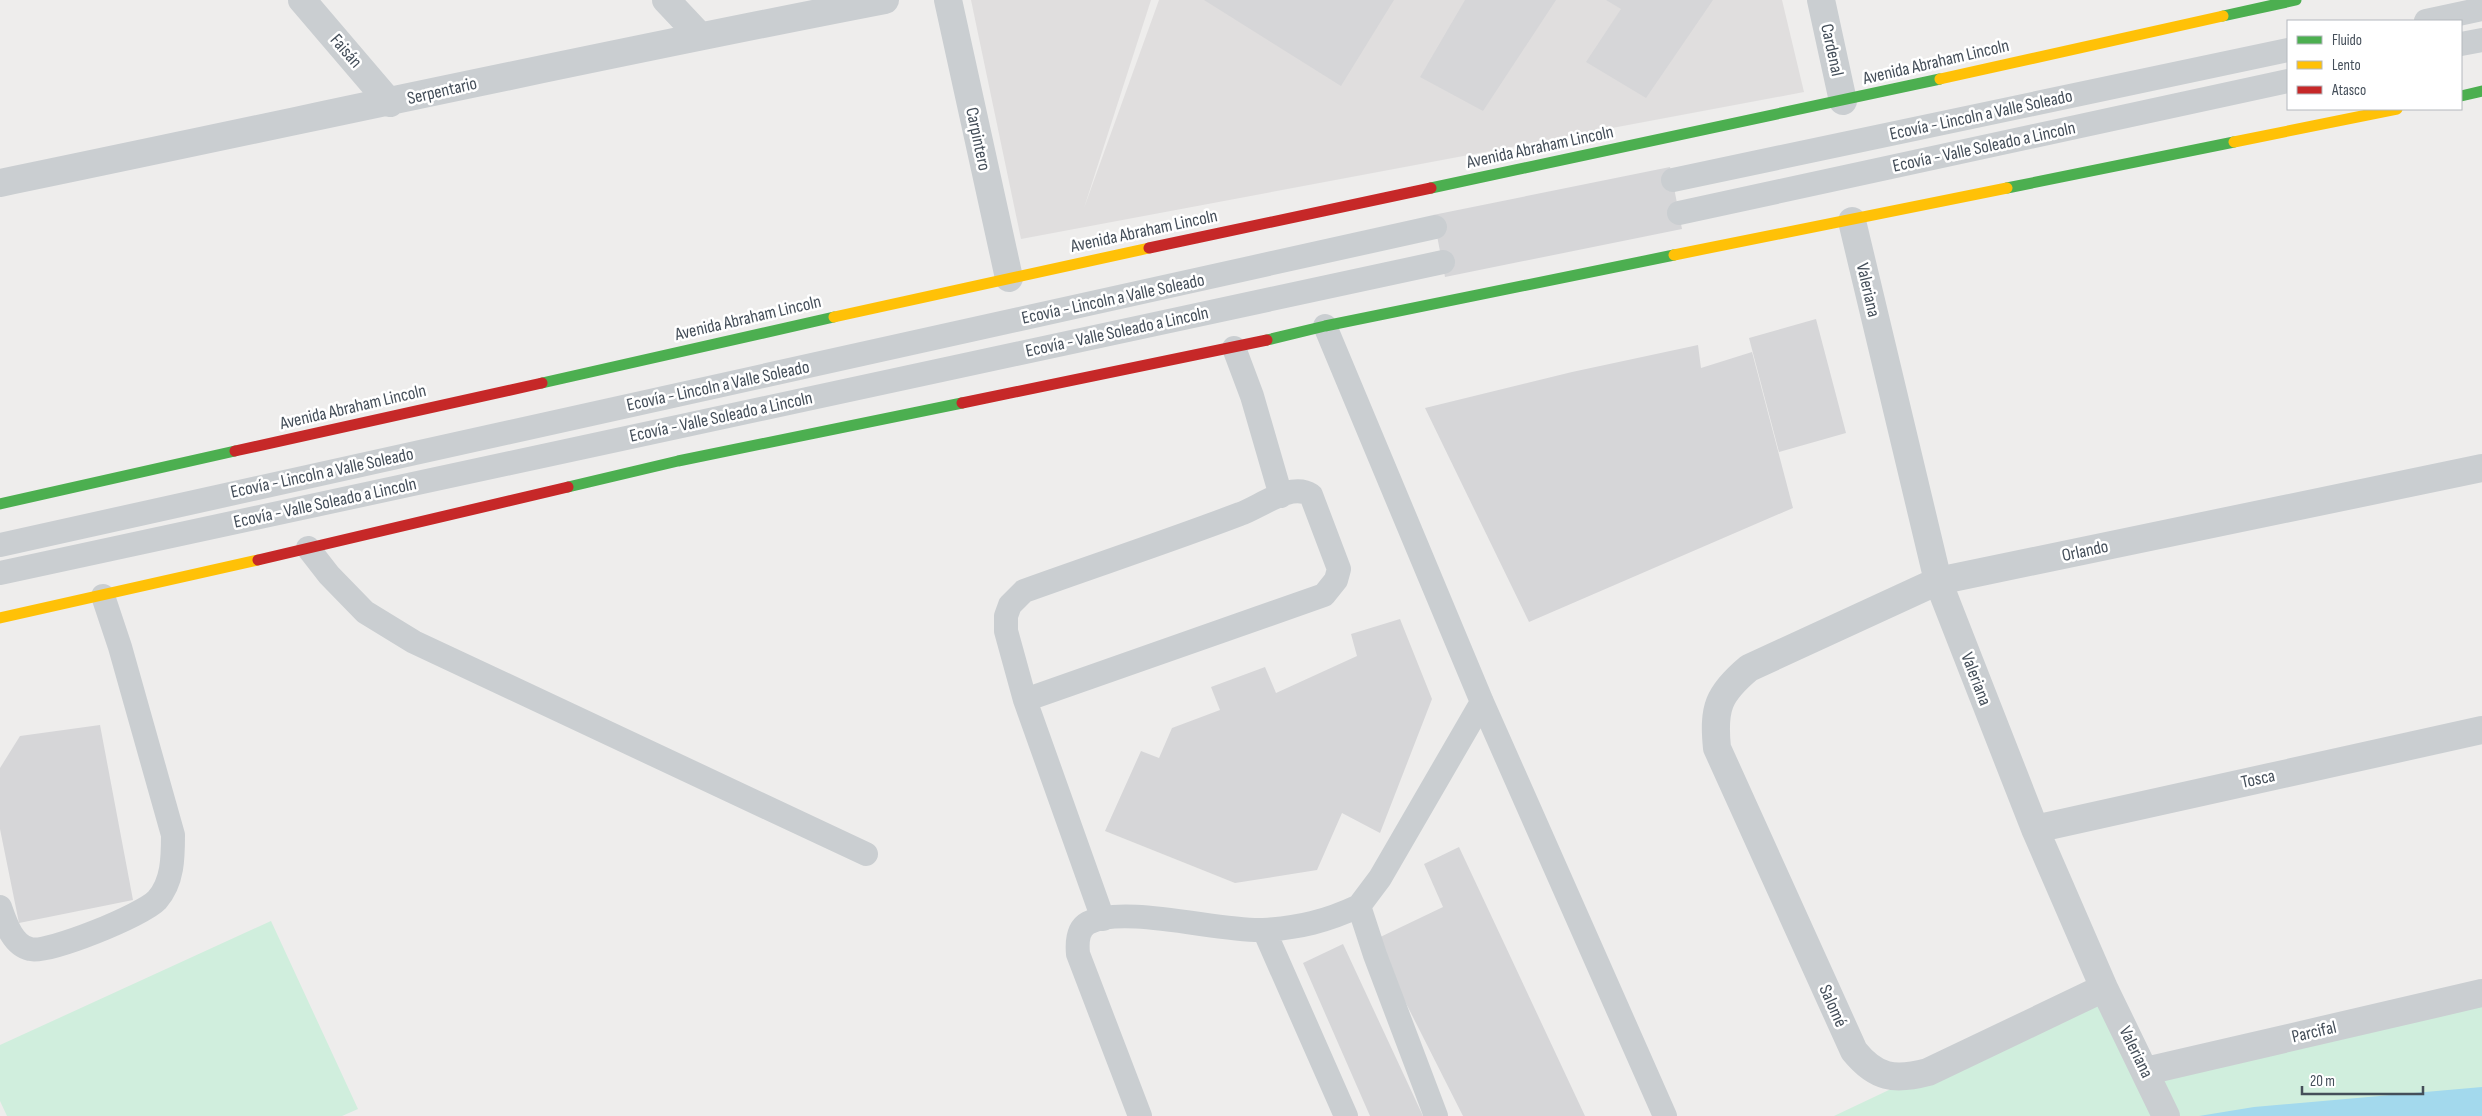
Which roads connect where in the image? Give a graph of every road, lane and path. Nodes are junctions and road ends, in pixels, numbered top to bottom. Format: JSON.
{"nodes":[{"id":1,"x":302,"y":0,"type":"edge"},
{"id":2,"x":666,"y":0,"type":"edge"},
{"id":3,"x":885,"y":0,"type":"edge"},
{"id":4,"x":948,"y":0,"type":"edge"},
{"id":5,"x":1821,"y":0,"type":"edge"},
{"id":6,"x":2296,"y":0,"type":"edge"},
{"id":7,"x":2482,"y":10,"type":"edge"},
{"id":8,"x":2431,"y":20,"type":"edge"},
{"id":9,"x":700,"y":36,"type":"junction"},
{"id":10,"x":2482,"y":40,"type":"edge"},
{"id":11,"x":2462,"y":44,"type":"edge"},
{"id":12,"x":2287,"y":50,"type":"edge"},
{"id":13,"x":2287,"y":82,"type":"edge"},
{"id":14,"x":2482,"y":91,"type":"edge"},
{"id":15,"x":2462,"y":96,"type":"edge"},
{"id":16,"x":1843,"y":101,"type":"junction"},
{"id":17,"x":390,"y":103,"type":"junction"},
{"id":18,"x":2392,"y":110,"type":"edge"},
{"id":19,"x":1673,"y":180,"type":"dead end"},
{"id":20,"x":0,"y":183,"type":"edge"},
{"id":21,"x":1679,"y":213,"type":"dead end"},
{"id":22,"x":1852,"y":221,"type":"junction"},
{"id":23,"x":1435,"y":227,"type":"dead end"},
{"id":24,"x":1443,"y":262,"type":"dead end"},
{"id":25,"x":1009,"y":278,"type":"junction"},
{"id":26,"x":1325,"y":326,"type":"junction"},
{"id":27,"x":1234,"y":348,"type":"junction"},
{"id":28,"x":2482,"y":468,"type":"edge"},
{"id":29,"x":1280,"y":496,"type":"junction"},
{"id":30,"x":0,"y":504,"type":"edge"},
{"id":31,"x":0,"y":545,"type":"edge"},
{"id":32,"x":308,"y":548,"type":"junction"},
{"id":33,"x":0,"y":573,"type":"edge"},
{"id":34,"x":1938,"y":581,"type":"junction"},
{"id":35,"x":103,"y":596,"type":"junction"},
{"id":36,"x":0,"y":618,"type":"edge"},
{"id":37,"x":1026,"y":700,"type":"junction"},
{"id":38,"x":1482,"y":702,"type":"junction"},
{"id":39,"x":1718,"y":702,"type":"joint"},
{"id":40,"x":2482,"y":730,"type":"edge"},
{"id":41,"x":2035,"y":829,"type":"junction"},
{"id":42,"x":866,"y":854,"type":"dead end"},
{"id":43,"x":1359,"y":906,"type":"junction"},
{"id":44,"x":0,"y":907,"type":"edge"},
{"id":45,"x":1103,"y":918,"type":"junction"},
{"id":46,"x":1264,"y":930,"type":"junction"},
{"id":47,"x":2104,"y":988,"type":"junction"},
{"id":48,"x":2482,"y":993,"type":"edge"},
{"id":49,"x":2146,"y":1071,"type":"junction"},
{"id":50,"x":1140,"y":1116,"type":"edge"},
{"id":51,"x":1346,"y":1116,"type":"edge"},
{"id":52,"x":1436,"y":1116,"type":"edge"},
{"id":53,"x":1665,"y":1116,"type":"edge"},
{"id":54,"x":2166,"y":1116,"type":"edge"}],
"edges":[{"from":1,"to":17,"type":"street","name":"Faisán"},
{"from":2,"to":9,"type":"street"},
{"from":3,"to":9,"type":"street","name":"Serpentario"},
{"from":4,"to":25,"type":"street","name":"Carpintero"},
{"from":5,"to":16,"type":"street","name":"Cardenal"},
{"from":6,"to":16,"type":"main road","name":"Avenida Abraham Lincoln"},
{"from":7,"to":8,"type":"lane"},
{"from":9,"to":17,"type":"street","name":"Serpentario"},
{"from":10,"to":11,"type":"lane"},
{"from":12,"to":19,"type":"lane","name":"Ecovía - Lincoln a Valle Soleado"},
{"from":13,"to":21,"type":"lane","name":"Ecovía - Valle Soleado a Lincoln"},
{"from":14,"to":15,"type":"main road"},
{"from":16,"to":25,"type":"main road","name":"Avenida Abraham Lincoln"},
{"from":17,"to":20,"type":"street","name":"Serpentario"},
{"from":18,"to":22,"type":"main road"},
{"from":22,"to":26,"type":"main road"},
{"from":22,"to":34,"type":"street","name":"Valeriana"},
{"from":23,"to":31,"type":"lane","name":"Ecovía - Lincoln a Valle Soleado"},
{"from":24,"to":33,"type":"lane","name":"Ecovía - Valle Soleado a Lincoln"},
{"from":25,"to":30,"type":"main road","name":"Avenida Abraham Lincoln"},
{"from":26,"to":27,"type":"main road"},
{"from":26,"to":38,"type":"lane"},
{"from":27,"to":29,"type":"lane"},
{"from":27,"to":32,"type":"main road"},
{"from":28,"to":34,"type":"street","name":"Orlando"},
{"from":29,"to":37,"type":"lane"},
{"from":29,"to":37,"type":"lane"},
{"from":32,"to":35,"type":"main road"},
{"from":32,"to":42,"type":"lane"},
{"from":34,"to":39,"type":"street","name":"Orlando"},
{"from":34,"to":41,"type":"street","name":"Valeriana"},
{"from":35,"to":36,"type":"main road"},
{"from":35,"to":44,"type":"lane"},
{"from":37,"to":45,"type":"lane"},
{"from":38,"to":43,"type":"lane"},
{"from":38,"to":53,"type":"lane"},
{"from":39,"to":47,"type":"street","name":"Salomé"},
{"from":40,"to":41,"type":"street","name":"Tosca"},
{"from":41,"to":47,"type":"street","name":"Valeriana"},
{"from":43,"to":46,"type":"lane"},
{"from":43,"to":52,"type":"lane"},
{"from":45,"to":46,"type":"lane"},
{"from":45,"to":50,"type":"lane"},
{"from":46,"to":51,"type":"lane"},
{"from":47,"to":49,"type":"street","name":"Valeriana"},
{"from":48,"to":49,"type":"street","name":"Parcifal"},
{"from":49,"to":54,"type":"street","name":"Valeriana"}]}
